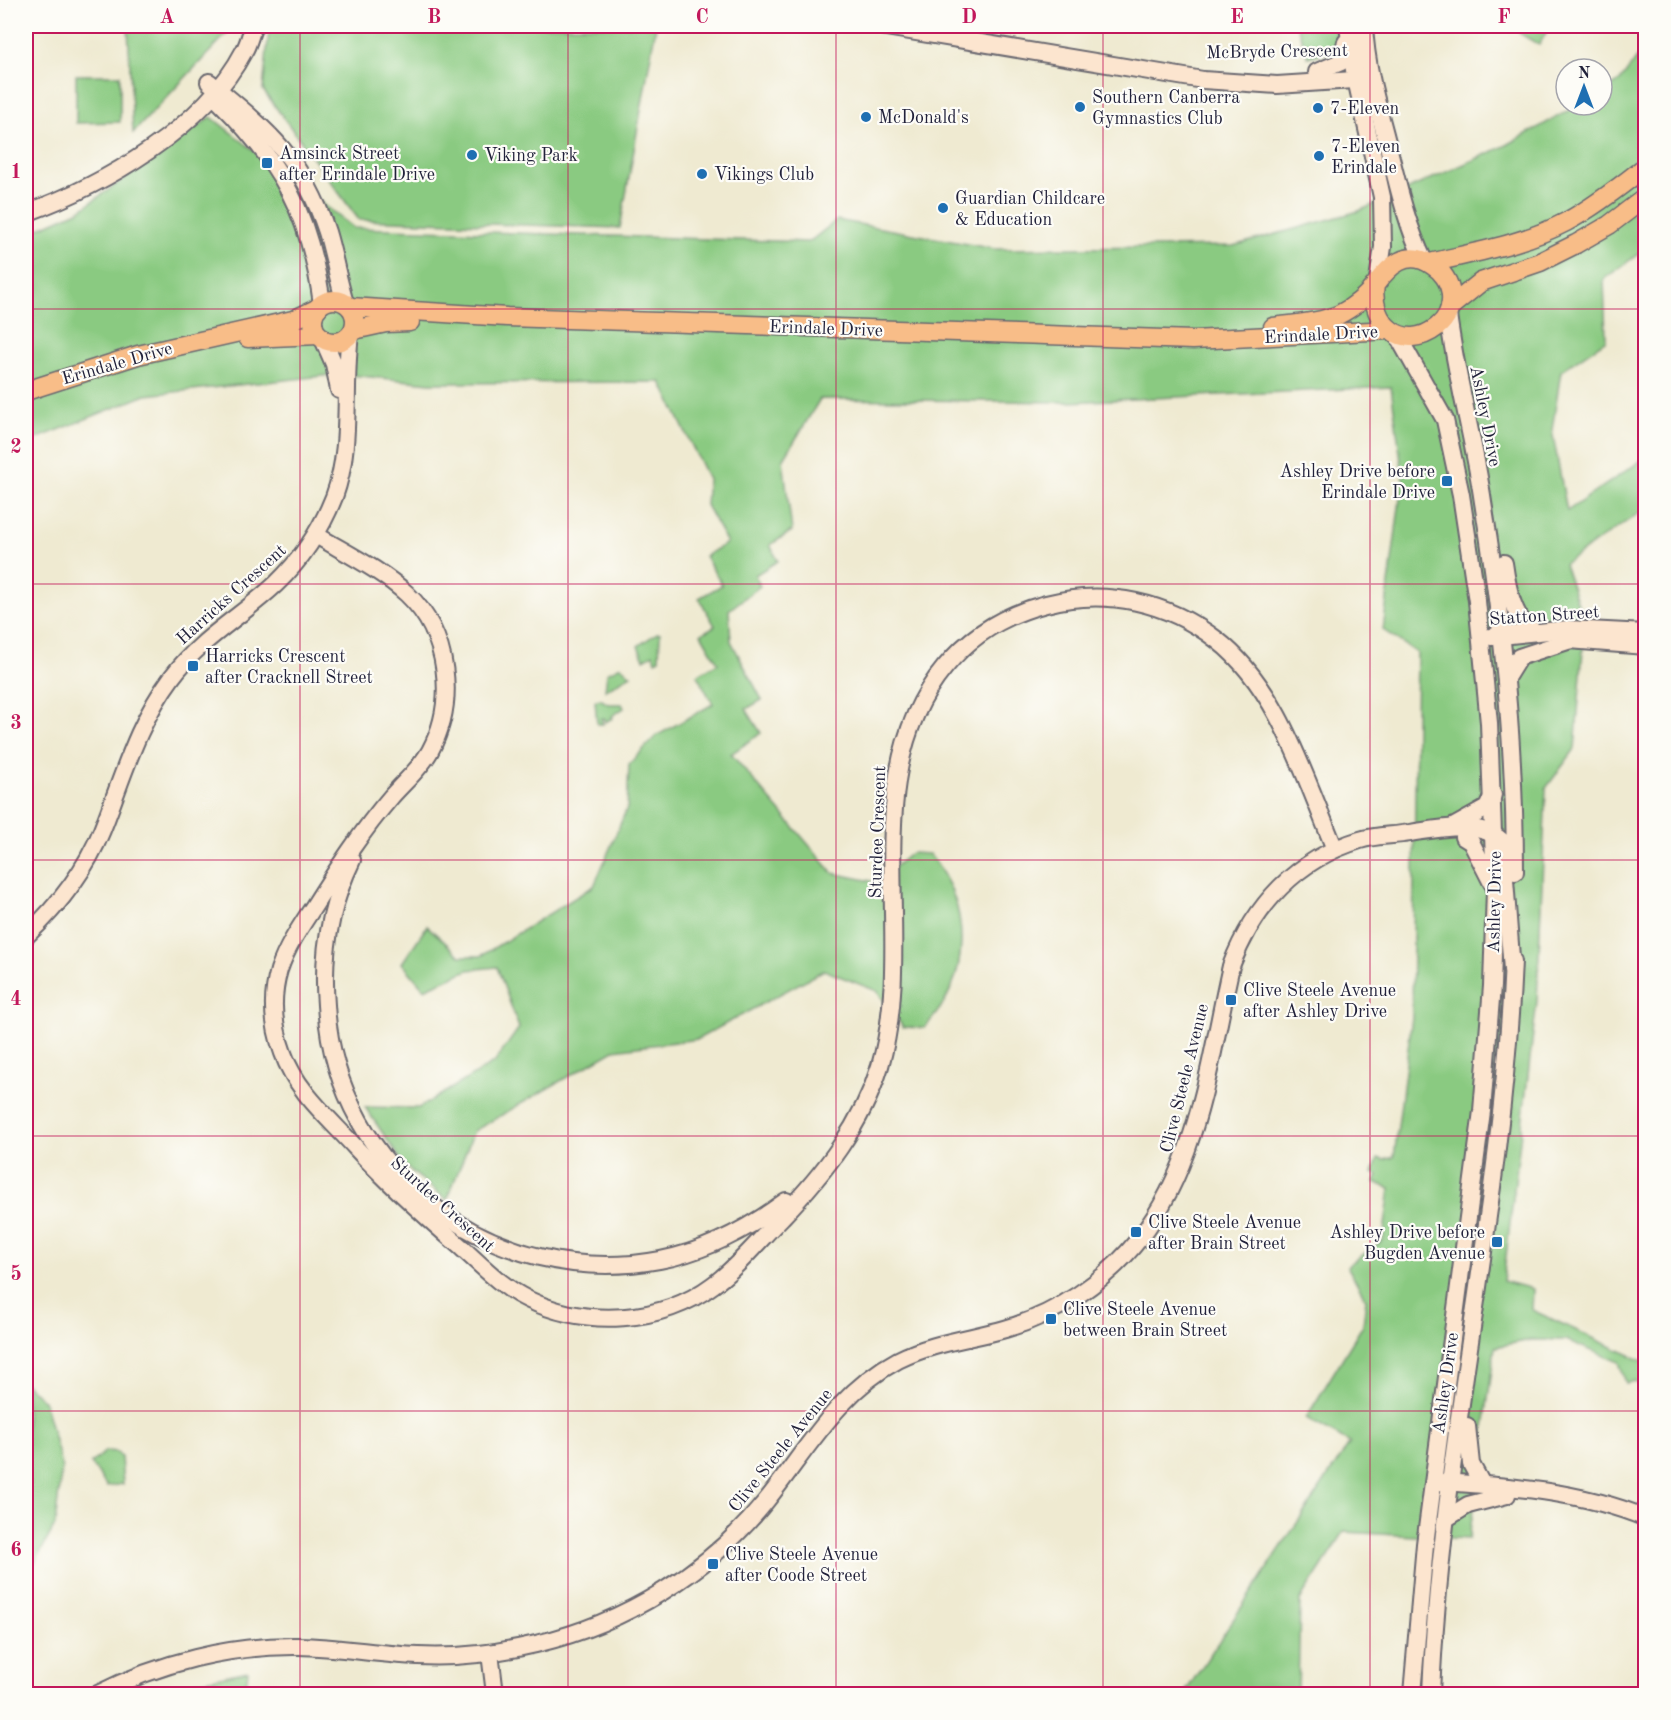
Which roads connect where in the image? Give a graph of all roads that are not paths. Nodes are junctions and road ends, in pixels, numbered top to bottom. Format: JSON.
{"nodes":[{"id":1,"x":880,"y":26,"type":"edge"},
{"id":2,"x":938,"y":26,"type":"edge"},
{"id":3,"x":1348,"y":26,"type":"edge"},
{"id":4,"x":1364,"y":26,"type":"edge"},
{"id":5,"x":252,"y":30,"type":"edge"},
{"id":6,"x":1149,"y":68,"type":"junction"},
{"id":7,"x":233,"y":69,"type":"junction"},
{"id":8,"x":1362,"y":74,"type":"junction"},
{"id":9,"x":1321,"y":77,"type":"junction"},
{"id":10,"x":210,"y":88,"type":"junction"},
{"id":11,"x":244,"y":109,"type":"junction"},
{"id":12,"x":196,"y":113,"type":"junction"},
{"id":13,"x":1364,"y":122,"type":"junction"},
{"id":14,"x":246,"y":128,"type":"junction"},
{"id":15,"x":156,"y":143,"type":"junction"},
{"id":16,"x":1390,"y":157,"type":"junction"},
{"id":17,"x":1646,"y":166,"type":"edge"},
{"id":18,"x":1374,"y":170,"type":"junction"},
{"id":19,"x":1646,"y":197,"type":"edge"},
{"id":20,"x":26,"y":213,"type":"edge"},
{"id":21,"x":1427,"y":262,"type":"junction"},
{"id":22,"x":1377,"y":282,"type":"junction"},
{"id":23,"x":348,"y":305,"type":"junction"},
{"id":24,"x":320,"y":306,"type":"junction"},
{"id":25,"x":1449,"y":310,"type":"junction"},
{"id":26,"x":507,"y":317,"type":"junction"},
{"id":27,"x":352,"y":332,"type":"junction"},
{"id":28,"x":1393,"y":332,"type":"junction"},
{"id":29,"x":321,"y":337,"type":"junction"},
{"id":30,"x":1145,"y":338,"type":"junction"},
{"id":31,"x":210,"y":339,"type":"junction"},
{"id":32,"x":26,"y":391,"type":"edge"},
{"id":33,"x":346,"y":423,"type":"junction"},
{"id":34,"x":316,"y":536,"type":"junction"},
{"id":35,"x":1499,"y":574,"type":"junction"},
{"id":36,"x":1537,"y":632,"type":"junction"},
{"id":37,"x":1646,"y":633,"type":"edge"},
{"id":38,"x":1571,"y":640,"type":"junction"},
{"id":39,"x":1503,"y":641,"type":"junction"},
{"id":40,"x":1481,"y":644,"type":"junction"},
{"id":41,"x":1646,"y":646,"type":"edge"},
{"id":42,"x":1506,"y":678,"type":"junction"},
{"id":43,"x":1511,"y":741,"type":"junction"},
{"id":44,"x":1493,"y":795,"type":"junction"},
{"id":45,"x":365,"y":831,"type":"junction"},
{"id":46,"x":1456,"y":833,"type":"junction"},
{"id":47,"x":1493,"y":833,"type":"junction"},
{"id":48,"x":1335,"y":849,"type":"junction"},
{"id":49,"x":1495,"y":889,"type":"junction"},
{"id":50,"x":26,"y":936,"type":"edge"},
{"id":51,"x":1512,"y":970,"type":"junction"},
{"id":52,"x":350,"y":1104,"type":"junction"},
{"id":53,"x":330,"y":1119,"type":"junction"},
{"id":54,"x":815,"y":1178,"type":"junction"},
{"id":55,"x":729,"y":1237,"type":"junction"},
{"id":56,"x":744,"y":1255,"type":"junction"},
{"id":57,"x":1468,"y":1358,"type":"junction"},
{"id":58,"x":1482,"y":1484,"type":"junction"},
{"id":59,"x":1433,"y":1486,"type":"junction"},
{"id":60,"x":1451,"y":1487,"type":"junction"},
{"id":61,"x":1507,"y":1495,"type":"junction"},
{"id":62,"x":1556,"y":1495,"type":"junction"},
{"id":63,"x":1446,"y":1518,"type":"junction"},
{"id":64,"x":1646,"y":1518,"type":"edge"},
{"id":65,"x":490,"y":1653,"type":"junction"},
{"id":66,"x":98,"y":1695,"type":"edge"},
{"id":67,"x":495,"y":1695,"type":"edge"},
{"id":68,"x":1412,"y":1695,"type":"edge"},
{"id":69,"x":1431,"y":1695,"type":"edge"}],
"edges":[{"from":1,"to":6,"type":"street","name":"McBryde Crescent"},
{"from":2,"to":6,"type":"street","name":"McBryde Crescent"},
{"from":3,"to":8,"type":"street"},
{"from":3,"to":9,"type":"street"},
{"from":4,"to":8,"type":"street"},
{"from":5,"to":7,"type":"street"},
{"from":5,"to":10,"type":"street"},
{"from":6,"to":9,"type":"street","name":"McBryde Crescent"},
{"from":7,"to":10,"type":"street"},
{"from":7,"to":11,"type":"street"},
{"from":8,"to":9,"type":"street","name":"McBryde Crescent"},
{"from":8,"to":13,"type":"street"},
{"from":8,"to":16,"type":"street"},
{"from":9,"to":13,"type":"street"},
{"from":10,"to":11,"type":"street"},
{"from":10,"to":12,"type":"street"},
{"from":10,"to":14,"type":"street"},
{"from":10,"to":15,"type":"street"},
{"from":11,"to":23,"type":"street"},
{"from":12,"to":14,"type":"street"},
{"from":12,"to":15,"type":"street"},
{"from":13,"to":18,"type":"street"},
{"from":14,"to":24,"type":"street"},
{"from":15,"to":20,"type":"street"},
{"from":16,"to":18,"type":"street"},
{"from":16,"to":21,"type":"street"},
{"from":17,"to":21,"type":"main road"},
{"from":18,"to":22,"type":"street"},
{"from":19,"to":25,"type":"main road"},
{"from":21,"to":22,"type":"main road"},
{"from":21,"to":25,"type":"main road"},
{"from":22,"to":28,"type":"main road"},
{"from":22,"to":30,"type":"main road","name":"Erindale Drive"},
{"from":23,"to":24,"type":"main road","name":"Erindale Drive"},
{"from":23,"to":26,"type":"main road","name":"Erindale Drive"},
{"from":23,"to":27,"type":"main road"},
{"from":24,"to":29,"type":"main road"},
{"from":24,"to":31,"type":"main road","name":"Erindale Drive"},
{"from":25,"to":28,"type":"main road"},
{"from":25,"to":35,"type":"street","name":"Ashley Drive"},
{"from":26,"to":27,"type":"main road","name":"Erindale Drive"},
{"from":26,"to":30,"type":"main road","name":"Erindale Drive"},
{"from":27,"to":29,"type":"main road","name":"Erindale Drive"},
{"from":27,"to":33,"type":"street","name":"Harricks Crescent"},
{"from":28,"to":30,"type":"main road","name":"Erindale Drive"},
{"from":28,"to":40,"type":"street","name":"Ashley Drive"},
{"from":29,"to":31,"type":"main road","name":"Erindale Drive"},
{"from":29,"to":33,"type":"street","name":"Harricks Crescent"},
{"from":31,"to":32,"type":"main road","name":"Erindale Drive"},
{"from":33,"to":34,"type":"street","name":"Harricks Crescent"},
{"from":34,"to":45,"type":"street","name":"Sturdee Crescent"},
{"from":34,"to":50,"type":"street","name":"Harricks Crescent"},
{"from":35,"to":36,"type":"street"},
{"from":35,"to":39,"type":"street","name":"Ashley Drive"},
{"from":36,"to":37,"type":"street","name":"Statton Street"},
{"from":36,"to":39,"type":"street","name":"Statton Street"},
{"from":38,"to":39,"type":"street","name":"Statton Street"},
{"from":38,"to":41,"type":"street","name":"Statton Street"},
{"from":38,"to":42,"type":"street"},
{"from":39,"to":40,"type":"street","name":"Statton Street"},
{"from":39,"to":42,"type":"street","name":"Ashley Drive"},
{"from":40,"to":44,"type":"street","name":"Ashley Drive"},
{"from":42,"to":43,"type":"street","name":"Ashley Drive"},
{"from":43,"to":47,"type":"street"},
{"from":43,"to":51,"type":"street","name":"Ashley Drive"},
{"from":44,"to":46,"type":"street"},
{"from":44,"to":47,"type":"street","name":"Ashley Drive"},
{"from":45,"to":52,"type":"street","name":"Sturdee Crescent"},
{"from":45,"to":53,"type":"street","name":"Sturdee Crescent"},
{"from":46,"to":47,"type":"street","name":"Clive Steele Avenue"},
{"from":46,"to":48,"type":"street","name":"Clive Steele Avenue"},
{"from":46,"to":49,"type":"street"},
{"from":47,"to":49,"type":"street","name":"Ashley Drive"},
{"from":47,"to":51,"type":"street"},
{"from":48,"to":54,"type":"street","name":"Sturdee Crescent"},
{"from":48,"to":65,"type":"street","name":"Clive Steele Avenue"},
{"from":49,"to":59,"type":"street","name":"Ashley Drive"},
{"from":51,"to":57,"type":"street","name":"Ashley Drive"},
{"from":52,"to":53,"type":"street"},
{"from":52,"to":55,"type":"street","name":"Sturdee Crescent"},
{"from":53,"to":56,"type":"street","name":"Sturdee Crescent"},
{"from":54,"to":55,"type":"street","name":"Sturdee Crescent"},
{"from":54,"to":56,"type":"street","name":"Sturdee Crescent"},
{"from":55,"to":56,"type":"street"},
{"from":57,"to":58,"type":"street"},
{"from":57,"to":60,"type":"street","name":"Ashley Drive"},
{"from":58,"to":60,"type":"street"},
{"from":58,"to":62,"type":"street"},
{"from":59,"to":60,"type":"street"},
{"from":59,"to":68,"type":"street","name":"Ashley Drive"},
{"from":60,"to":61,"type":"street"},
{"from":60,"to":63,"type":"street","name":"Ashley Drive"},
{"from":61,"to":62,"type":"street"},
{"from":61,"to":63,"type":"street"},
{"from":62,"to":64,"type":"street"},
{"from":63,"to":69,"type":"street","name":"Ashley Drive"},
{"from":65,"to":66,"type":"street","name":"Clive Steele Avenue"},
{"from":65,"to":67,"type":"street"}]}
